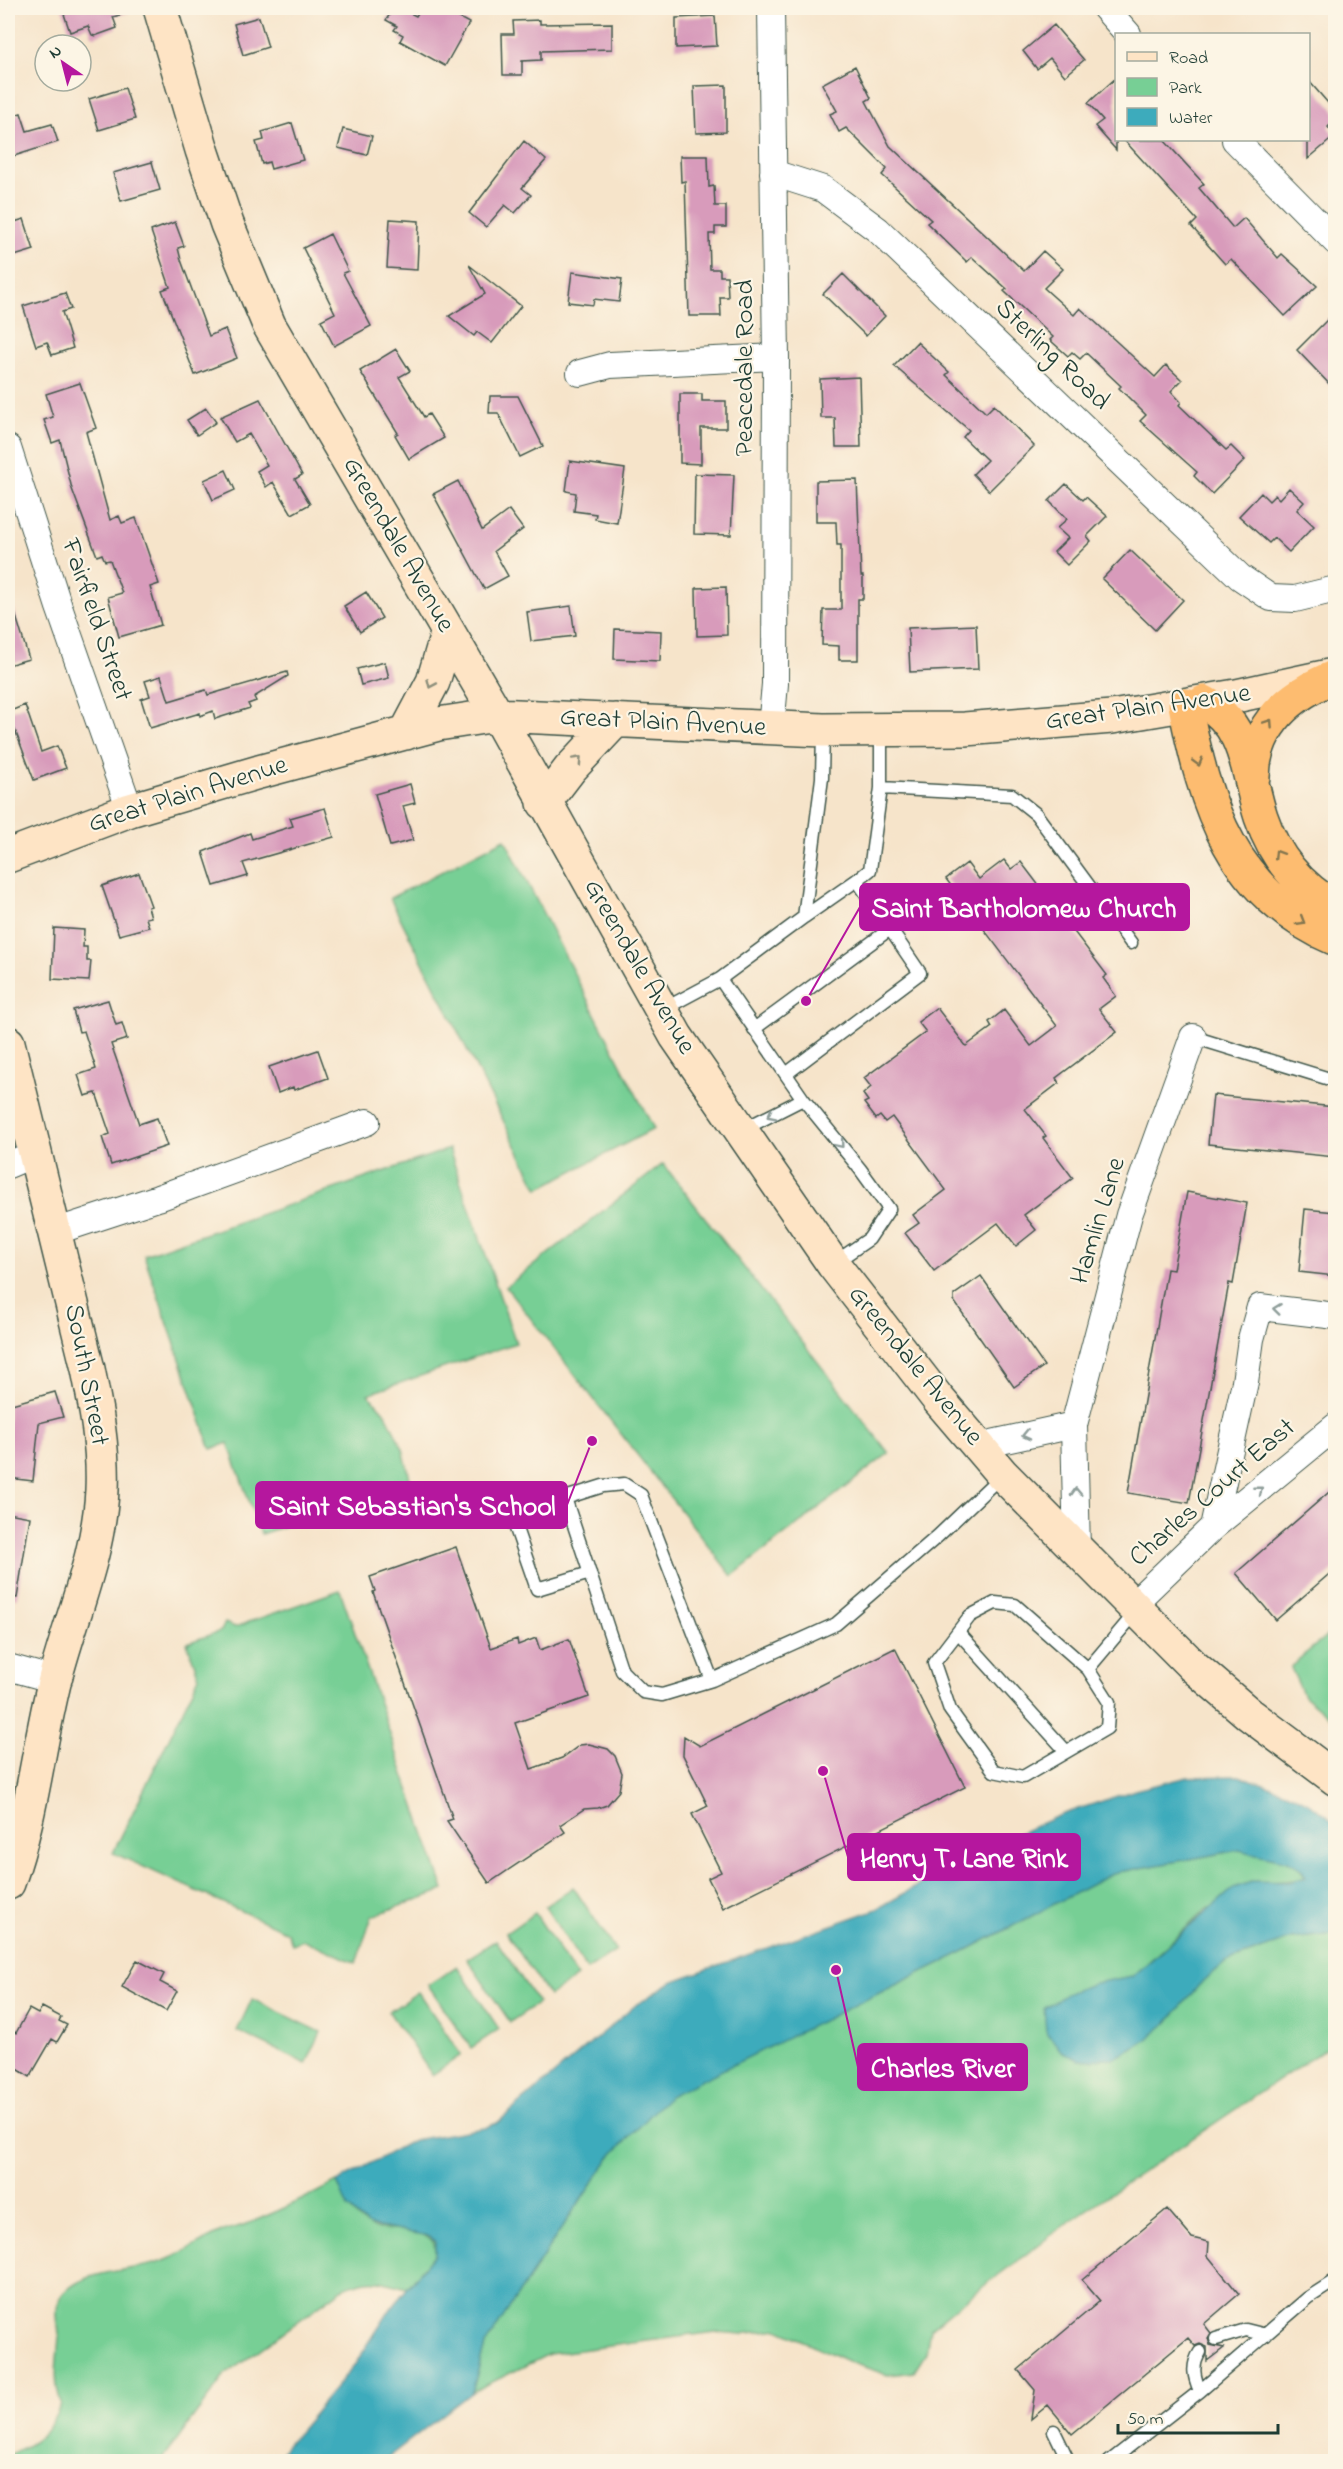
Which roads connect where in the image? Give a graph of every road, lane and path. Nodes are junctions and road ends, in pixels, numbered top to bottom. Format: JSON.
{"nodes":[{"id":1,"x":160,"y":8,"type":"edge"},
{"id":2,"x":771,"y":8,"type":"edge"},
{"id":3,"x":1105,"y":8,"type":"edge"},
{"id":4,"x":1127,"y":33,"type":"edge"},
{"id":5,"x":1236,"y":141,"type":"edge"},
{"id":6,"x":773,"y":172,"type":"junction"},
{"id":7,"x":1335,"y":242,"type":"edge"},
{"id":8,"x":776,"y":357,"type":"junction"},
{"id":9,"x":580,"y":373,"type":"dead end"},
{"id":10,"x":8,"y":448,"type":"edge"},
{"id":11,"x":1335,"y":590,"type":"edge"},
{"id":12,"x":448,"y":631,"type":"junction"},
{"id":13,"x":1335,"y":675,"type":"edge"},
{"id":14,"x":1194,"y":704,"type":"junction"},
{"id":15,"x":497,"y":715,"type":"junction"},
{"id":16,"x":616,"y":720,"type":"junction"},
{"id":17,"x":771,"y":728,"type":"junction"},
{"id":18,"x":823,"y":730,"type":"junction"},
{"id":19,"x":882,"y":731,"type":"junction"},
{"id":20,"x":405,"y":733,"type":"junction"},
{"id":21,"x":881,"y":788,"type":"junction"},
{"id":22,"x":1256,"y":799,"type":"junction"},
{"id":23,"x":544,"y":803,"type":"junction"},
{"id":24,"x":130,"y":810,"type":"junction"},
{"id":25,"x":8,"y":856,"type":"edge"},
{"id":26,"x":857,"y":880,"type":"junction"},
{"id":27,"x":1335,"y":908,"type":"edge"},
{"id":28,"x":804,"y":917,"type":"junction"},
{"id":29,"x":890,"y":930,"type":"junction"},
{"id":30,"x":1335,"y":939,"type":"edge"},
{"id":31,"x":1131,"y":943,"type":"dead end"},
{"id":32,"x":720,"y":979,"type":"junction"},
{"id":33,"x":662,"y":1010,"type":"junction"},
{"id":34,"x":754,"y":1029,"type":"junction"},
{"id":35,"x":1193,"y":1037,"type":"joint"},
{"id":36,"x":8,"y":1043,"type":"edge"},
{"id":37,"x":786,"y":1074,"type":"junction"},
{"id":38,"x":1335,"y":1082,"type":"edge"},
{"id":39,"x":803,"y":1099,"type":"junction"},
{"id":40,"x":367,"y":1122,"type":"dead end"},
{"id":41,"x":740,"y":1131,"type":"junction"},
{"id":42,"x":21,"y":1159,"type":"edge"},
{"id":43,"x":54,"y":1232,"type":"junction"},
{"id":44,"x":833,"y":1264,"type":"junction"},
{"id":45,"x":1335,"y":1316,"type":"edge"},
{"id":46,"x":1074,"y":1425,"type":"junction"},
{"id":47,"x":1335,"y":1426,"type":"edge"},
{"id":48,"x":978,"y":1446,"type":"junction"},
{"id":49,"x":1002,"y":1474,"type":"junction"},
{"id":50,"x":565,"y":1498,"type":"junction"},
{"id":51,"x":1214,"y":1527,"type":"junction"},
{"id":52,"x":1077,"y":1550,"type":"junction"},
{"id":53,"x":590,"y":1573,"type":"junction"},
{"id":54,"x":1134,"y":1609,"type":"junction"},
{"id":55,"x":958,"y":1632,"type":"junction"},
{"id":56,"x":8,"y":1667,"type":"edge"},
{"id":57,"x":1088,"y":1669,"type":"junction"},
{"id":58,"x":55,"y":1680,"type":"junction"},
{"id":59,"x":712,"y":1680,"type":"junction"},
{"id":60,"x":1065,"y":1750,"type":"junction"},
{"id":61,"x":1335,"y":1779,"type":"edge"},
{"id":62,"x":8,"y":1883,"type":"edge"},
{"id":63,"x":1335,"y":2280,"type":"edge"},
{"id":64,"x":1266,"y":2335,"type":"junction"},
{"id":65,"x":1216,"y":2339,"type":"dead end"},
{"id":66,"x":1200,"y":2352,"type":"dead end"},
{"id":67,"x":1200,"y":2391,"type":"junction"},
{"id":68,"x":1054,"y":2430,"type":"dead end"},
{"id":69,"x":1069,"y":2462,"type":"edge"},
{"id":70,"x":1109,"y":2462,"type":"edge"}],
"edges":[{"from":1,"to":12,"type":"main road","name":"Greendale Avenue"},
{"from":2,"to":6,"type":"street","name":"Peacedale Road"},
{"from":3,"to":4,"type":"street"},
{"from":5,"to":7,"type":"street"},
{"from":6,"to":8,"type":"street","name":"Peacedale Road"},
{"from":6,"to":11,"type":"street","name":"Sterling Road"},
{"from":8,"to":9,"type":"street"},
{"from":8,"to":17,"type":"street","name":"Peacedale Road"},
{"from":10,"to":24,"type":"street","name":"Fairfield Street"},
{"from":12,"to":15,"type":"main road","name":"Greendale Avenue"},
{"from":12,"to":20,"type":"main road","one_way":true},
{"from":13,"to":14,"type":"main road","name":"Great Plain Avenue"},
{"from":22,"to":13,"type":"highway","one_way":true},
{"from":14,"to":19,"type":"main road","name":"Great Plain Avenue"},
{"from":14,"to":22,"type":"highway"},
{"from":14,"to":30,"type":"highway","one_way":true},
{"from":15,"to":16,"type":"main road","name":"Great Plain Avenue"},
{"from":15,"to":20,"type":"main road","name":"Great Plain Avenue"},
{"from":15,"to":23,"type":"main road","name":"Greendale Avenue"},
{"from":16,"to":17,"type":"main road","name":"Great Plain Avenue"},
{"from":23,"to":16,"type":"main road","one_way":true},
{"from":17,"to":18,"type":"main road","name":"Great Plain Avenue"},
{"from":18,"to":19,"type":"main road","name":"Great Plain Avenue"},
{"from":18,"to":28,"type":"lane"},
{"from":19,"to":21,"type":"lane"},
{"from":20,"to":24,"type":"main road","name":"Great Plain Avenue"},
{"from":21,"to":26,"type":"lane"},
{"from":21,"to":31,"type":"lane"},
{"from":27,"to":22,"type":"highway","one_way":true},
{"from":23,"to":33,"type":"main road","name":"Greendale Avenue"},
{"from":24,"to":25,"type":"main road","name":"Great Plain Avenue"},
{"from":26,"to":28,"type":"lane"},
{"from":26,"to":29,"type":"lane"},
{"from":28,"to":32,"type":"lane"},
{"from":29,"to":34,"type":"lane"},
{"from":29,"to":37,"type":"lane"},
{"from":32,"to":33,"type":"lane"},
{"from":32,"to":34,"type":"lane"},
{"from":33,"to":41,"type":"main road","name":"Greendale Avenue"},
{"from":34,"to":37,"type":"lane"},
{"from":35,"to":38,"type":"lane"},
{"from":35,"to":46,"type":"street","name":"Hamlin Lane"},
{"from":36,"to":42,"type":"main road","name":"South Street"},
{"from":37,"to":39,"type":"lane"},
{"from":39,"to":41,"type":"lane","one_way":true},
{"from":39,"to":44,"type":"lane","one_way":true},
{"from":40,"to":43,"type":"street"},
{"from":41,"to":44,"type":"main road","name":"Greendale Avenue"},
{"from":42,"to":43,"type":"main road","name":"South Street"},
{"from":43,"to":58,"type":"main road","name":"South Street"},
{"from":44,"to":48,"type":"main road","name":"Greendale Avenue"},
{"from":45,"to":51,"type":"street","one_way":true},
{"from":46,"to":48,"type":"street","one_way":true},
{"from":52,"to":46,"type":"street","name":"Hamlin Lane","one_way":true},
{"from":51,"to":47,"type":"street","name":"Charles Court East","one_way":true},
{"from":48,"to":49,"type":"main road","name":"Greendale Avenue"},
{"from":49,"to":52,"type":"main road","name":"Greendale Avenue"},
{"from":49,"to":59,"type":"lane"},
{"from":50,"to":53,"type":"lane"},
{"from":50,"to":53,"type":"lane"},
{"from":50,"to":59,"type":"lane"},
{"from":51,"to":54,"type":"street","name":"Charles Court East"},
{"from":52,"to":54,"type":"main road","name":"Greendale Avenue"},
{"from":53,"to":59,"type":"lane"},
{"from":54,"to":57,"type":"lane"},
{"from":54,"to":61,"type":"main road","name":"Greendale Avenue"},
{"from":55,"to":57,"type":"lane"},
{"from":55,"to":60,"type":"lane"},
{"from":55,"to":60,"type":"lane"},
{"from":56,"to":58,"type":"street"},
{"from":57,"to":60,"type":"lane"},
{"from":58,"to":62,"type":"main road","name":"South Street"},
{"from":63,"to":64,"type":"lane"},
{"from":64,"to":65,"type":"lane"},
{"from":64,"to":67,"type":"lane"},
{"from":66,"to":67,"type":"lane"},
{"from":67,"to":70,"type":"lane"},
{"from":68,"to":69,"type":"lane"}]}
